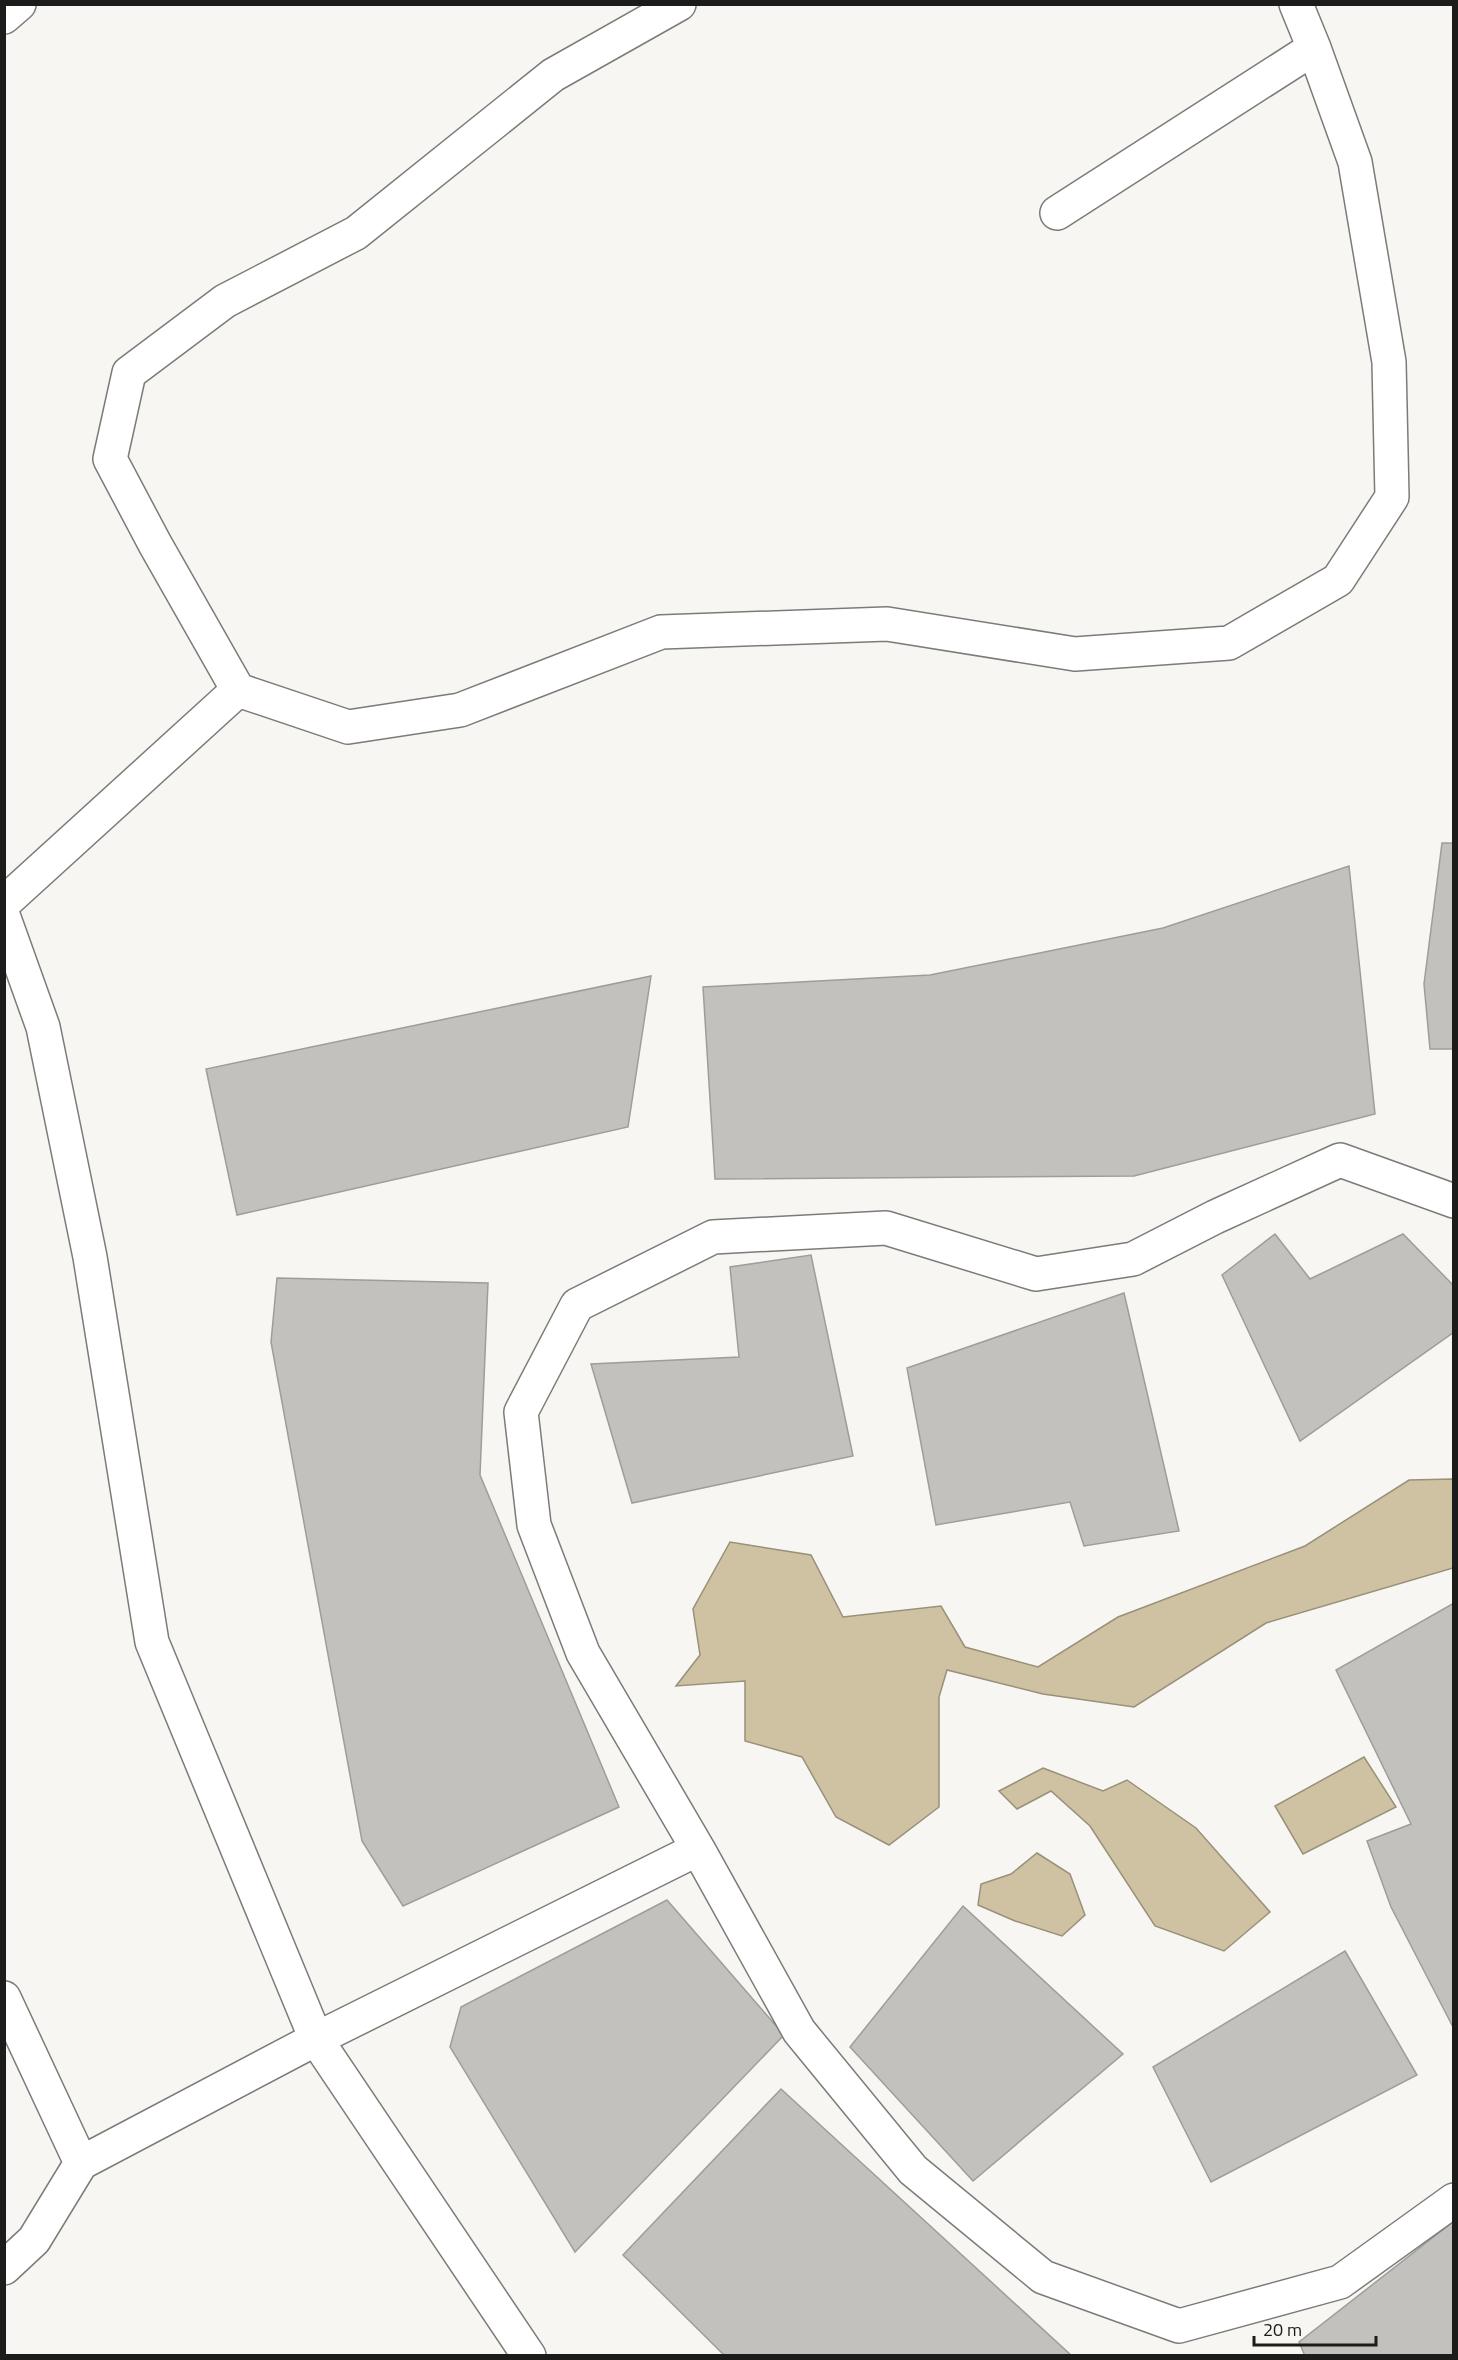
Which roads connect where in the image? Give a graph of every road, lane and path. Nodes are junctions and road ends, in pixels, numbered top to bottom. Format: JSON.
{"nodes":[{"id":1,"x":19,"y":4,"type":"edge"},
{"id":2,"x":679,"y":4,"type":"edge"},
{"id":3,"x":1296,"y":4,"type":"edge"},
{"id":4,"x":4,"y":17,"type":"edge"},
{"id":5,"x":1314,"y":48,"type":"junction"},
{"id":6,"x":1058,"y":213,"type":"dead end"},
{"id":7,"x":238,"y":690,"type":"junction"},
{"id":8,"x":4,"y":903,"type":"edge"},
{"id":9,"x":4,"y":918,"type":"edge"},
{"id":10,"x":1454,"y":1201,"type":"edge"},
{"id":11,"x":698,"y":1849,"type":"junction"},
{"id":12,"x":4,"y":1998,"type":"edge"},
{"id":13,"x":316,"y":2039,"type":"junction"},
{"id":14,"x":81,"y":2163,"type":"junction"},
{"id":15,"x":1454,"y":2200,"type":"edge"},
{"id":16,"x":4,"y":2268,"type":"edge"},
{"id":17,"x":529,"y":2355,"type":"edge"}],
"edges":[{"from":1,"to":4,"type":"street"},
{"from":2,"to":7,"type":"street"},
{"from":3,"to":5,"type":"street"},
{"from":5,"to":6,"type":"street"},
{"from":5,"to":7,"type":"street"},
{"from":7,"to":8,"type":"street"},
{"from":9,"to":13,"type":"street"},
{"from":10,"to":11,"type":"street"},
{"from":11,"to":13,"type":"street"},
{"from":11,"to":15,"type":"street"},
{"from":12,"to":14,"type":"street"},
{"from":13,"to":14,"type":"street"},
{"from":13,"to":17,"type":"street"},
{"from":14,"to":16,"type":"street"}]}
